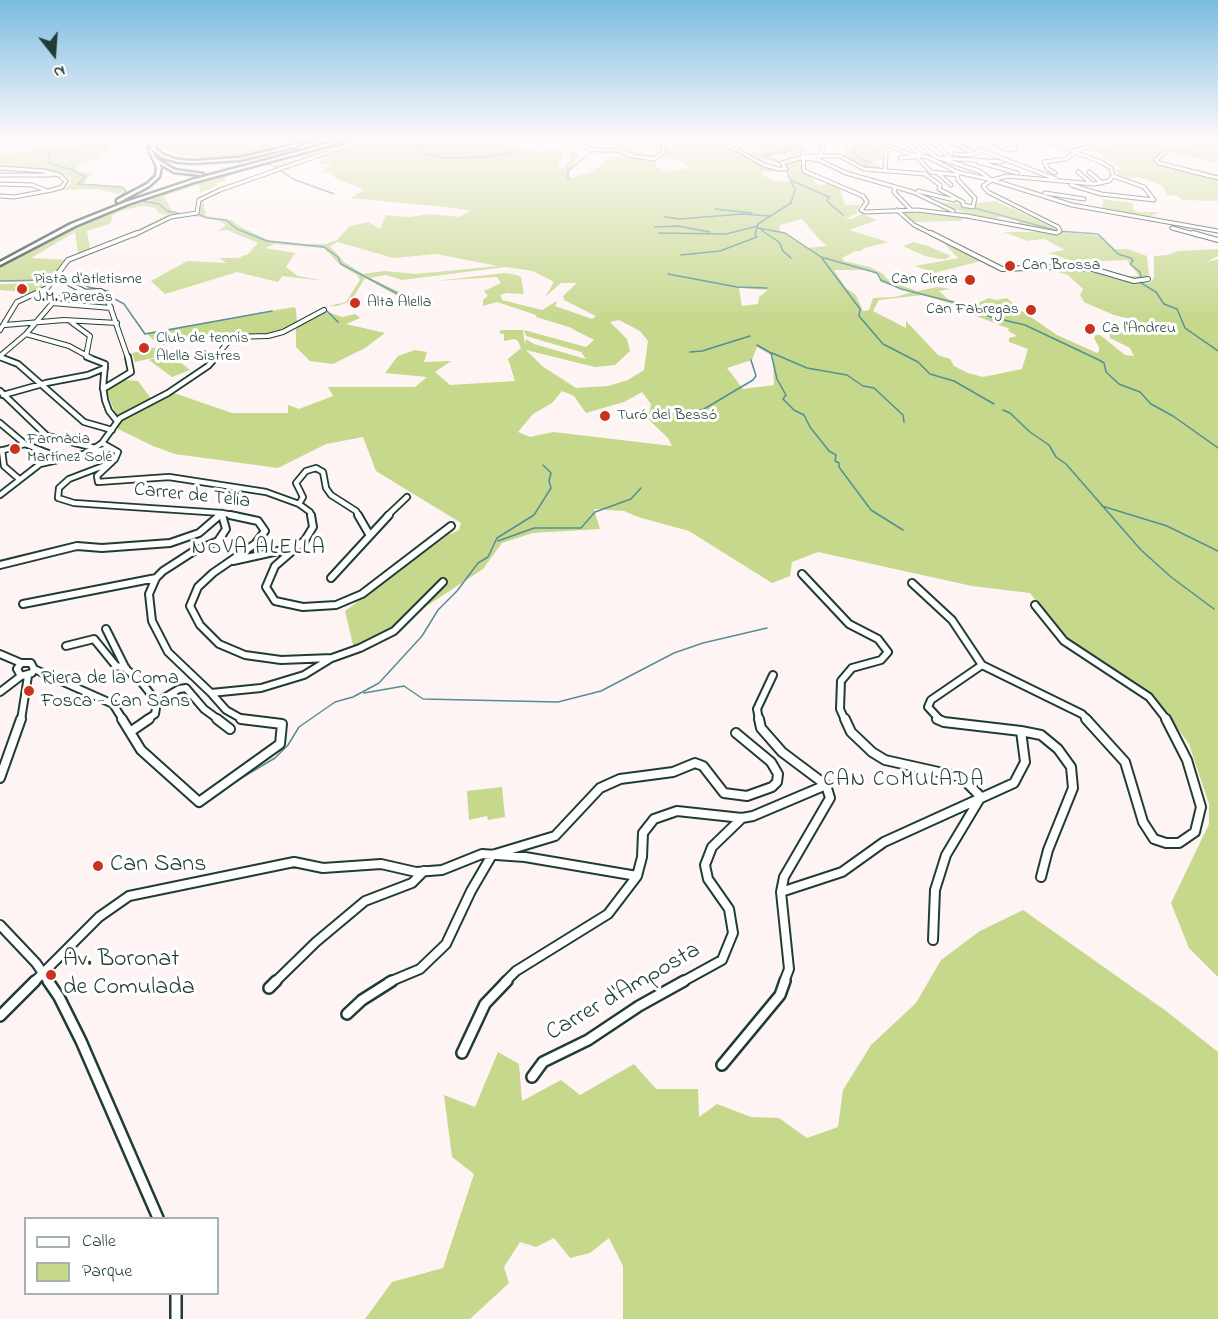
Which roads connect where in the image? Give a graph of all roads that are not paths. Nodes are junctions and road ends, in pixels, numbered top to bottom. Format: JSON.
{"nodes":[{"id":1,"x":1084,"y":199,"type":"edge"},
{"id":2,"x":121,"y":200,"type":"edge"},
{"id":3,"x":129,"y":200,"type":"edge"},
{"id":4,"x":141,"y":200,"type":"edge"},
{"id":5,"x":200,"y":200,"type":"edge"},
{"id":6,"x":866,"y":200,"type":"edge"},
{"id":7,"x":901,"y":200,"type":"edge"},
{"id":8,"x":924,"y":200,"type":"edge"},
{"id":9,"x":953,"y":200,"type":"edge"},
{"id":10,"x":958,"y":200,"type":"edge"},
{"id":11,"x":975,"y":200,"type":"edge"},
{"id":12,"x":1004,"y":200,"type":"edge"},
{"id":13,"x":1058,"y":200,"type":"edge"},
{"id":14,"x":964,"y":206,"type":"junction"},
{"id":15,"x":1083,"y":207,"type":"junction"},
{"id":16,"x":910,"y":209,"type":"junction"},
{"id":17,"x":897,"y":210,"type":"junction"},
{"id":18,"x":949,"y":212,"type":"junction"},
{"id":19,"x":92,"y":213,"type":"junction"},
{"id":20,"x":1139,"y":218,"type":"junction"},
{"id":21,"x":1218,"y":231,"type":"edge"},
{"id":22,"x":1218,"y":240,"type":"edge"},
{"id":23,"x":0,"y":258,"type":"edge"},
{"id":24,"x":0,"y":264,"type":"edge"},
{"id":25,"x":1084,"y":270,"type":"junction"},
{"id":26,"x":1092,"y":273,"type":"dead end"},
{"id":27,"x":1148,"y":279,"type":"dead end"},
{"id":28,"x":70,"y":284,"type":"dead end"},
{"id":29,"x":85,"y":291,"type":"junction"},
{"id":30,"x":52,"y":303,"type":"junction"},
{"id":31,"x":111,"y":308,"type":"junction"},
{"id":32,"x":324,"y":310,"type":"dead end"},
{"id":33,"x":70,"y":320,"type":"junction"},
{"id":34,"x":36,"y":322,"type":"junction"},
{"id":35,"x":117,"y":323,"type":"junction"},
{"id":36,"x":5,"y":325,"type":"junction"},
{"id":37,"x":0,"y":330,"type":"edge"},
{"id":38,"x":26,"y":334,"type":"junction"},
{"id":39,"x":86,"y":356,"type":"junction"},
{"id":40,"x":0,"y":357,"type":"edge"},
{"id":41,"x":105,"y":368,"type":"junction"},
{"id":42,"x":44,"y":384,"type":"junction"},
{"id":43,"x":103,"y":389,"type":"junction"},
{"id":44,"x":0,"y":391,"type":"edge"},
{"id":45,"x":2,"y":396,"type":"edge"},
{"id":46,"x":117,"y":421,"type":"junction"},
{"id":47,"x":0,"y":423,"type":"edge"},
{"id":48,"x":112,"y":430,"type":"junction"},
{"id":49,"x":102,"y":443,"type":"junction"},
{"id":50,"x":25,"y":444,"type":"junction"},
{"id":51,"x":111,"y":447,"type":"junction"},
{"id":52,"x":95,"y":448,"type":"junction"},
{"id":53,"x":1,"y":450,"type":"edge"},
{"id":54,"x":89,"y":452,"type":"junction"},
{"id":55,"x":63,"y":458,"type":"junction"},
{"id":56,"x":111,"y":463,"type":"junction"},
{"id":57,"x":19,"y":479,"type":"junction"},
{"id":58,"x":0,"y":495,"type":"edge"},
{"id":59,"x":407,"y":497,"type":"dead end"},
{"id":60,"x":299,"y":504,"type":"junction"},
{"id":61,"x":222,"y":513,"type":"junction"},
{"id":62,"x":450,"y":526,"type":"dead end"},
{"id":63,"x":369,"y":534,"type":"junction"},
{"id":64,"x":297,"y":546,"type":"junction"},
{"id":65,"x":228,"y":562,"type":"junction"},
{"id":66,"x":0,"y":565,"type":"edge"},
{"id":67,"x":802,"y":574,"type":"dead end"},
{"id":68,"x":156,"y":578,"type":"junction"},
{"id":69,"x":331,"y":578,"type":"dead end"},
{"id":70,"x":443,"y":582,"type":"dead end"},
{"id":71,"x":912,"y":583,"type":"dead end"},
{"id":72,"x":23,"y":604,"type":"dead end"},
{"id":73,"x":1035,"y":605,"type":"dead end"},
{"id":74,"x":106,"y":629,"type":"dead end"},
{"id":75,"x":66,"y":646,"type":"dead end"},
{"id":76,"x":0,"y":654,"type":"edge"},
{"id":77,"x":332,"y":658,"type":"junction"},
{"id":78,"x":21,"y":663,"type":"junction"},
{"id":79,"x":982,"y":664,"type":"junction"},
{"id":80,"x":34,"y":669,"type":"junction"},
{"id":81,"x":126,"y":669,"type":"junction"},
{"id":82,"x":773,"y":675,"type":"dead end"},
{"id":83,"x":25,"y":676,"type":"junction"},
{"id":84,"x":0,"y":692,"type":"edge"},
{"id":85,"x":211,"y":693,"type":"junction"},
{"id":86,"x":157,"y":702,"type":"junction"},
{"id":87,"x":230,"y":729,"type":"dead end"},
{"id":88,"x":1022,"y":731,"type":"junction"},
{"id":89,"x":130,"y":732,"type":"junction"},
{"id":90,"x":736,"y":733,"type":"dead end"},
{"id":91,"x":0,"y":774,"type":"edge"},
{"id":92,"x":826,"y":785,"type":"junction"},
{"id":93,"x":981,"y":797,"type":"junction"},
{"id":94,"x":742,"y":818,"type":"junction"},
{"id":95,"x":492,"y":855,"type":"junction"},
{"id":96,"x":424,"y":871,"type":"junction"},
{"id":97,"x":637,"y":876,"type":"junction"},
{"id":98,"x":1041,"y":877,"type":"dead end"},
{"id":99,"x":781,"y":892,"type":"junction"},
{"id":100,"x":0,"y":925,"type":"edge"},
{"id":101,"x":933,"y":940,"type":"dead end"},
{"id":102,"x":44,"y":974,"type":"junction"},
{"id":103,"x":269,"y":988,"type":"dead end"},
{"id":104,"x":347,"y":1014,"type":"dead end"},
{"id":105,"x":0,"y":1016,"type":"edge"},
{"id":106,"x":462,"y":1053,"type":"dead end"},
{"id":107,"x":722,"y":1065,"type":"dead end"},
{"id":108,"x":532,"y":1077,"type":"dead end"},
{"id":109,"x":159,"y":1217,"type":"edge"},
{"id":110,"x":176,"y":1295,"type":"edge"},
{"id":111,"x":176,"y":1319,"type":"edge"}],
"edges":[{"from":1,"to":15,"type":"street"},
{"from":2,"to":19,"type":"highway"},
{"from":3,"to":19,"type":"highway"},
{"from":4,"to":24,"type":"highway"},
{"from":5,"to":36,"type":"street"},
{"from":6,"to":17,"type":"street"},
{"from":7,"to":16,"type":"street"},
{"from":8,"to":18,"type":"street"},
{"from":9,"to":14,"type":"street"},
{"from":10,"to":14,"type":"street"},
{"from":11,"to":14,"type":"street"},
{"from":12,"to":18,"type":"street"},
{"from":13,"to":15,"type":"street"},
{"from":15,"to":20,"type":"street"},
{"from":16,"to":17,"type":"street"},
{"from":16,"to":18,"type":"street"},
{"from":17,"to":25,"type":"street"},
{"from":19,"to":23,"type":"highway"},
{"from":20,"to":21,"type":"street"},
{"from":20,"to":22,"type":"street"},
{"from":25,"to":26,"type":"street"},
{"from":25,"to":27,"type":"street"},
{"from":28,"to":29,"type":"street"},
{"from":29,"to":30,"type":"street"},
{"from":29,"to":31,"type":"street"},
{"from":30,"to":31,"type":"street"},
{"from":30,"to":34,"type":"street"},
{"from":31,"to":35,"type":"street"},
{"from":32,"to":46,"type":"street"},
{"from":33,"to":34,"type":"street"},
{"from":33,"to":35,"type":"street"},
{"from":33,"to":39,"type":"street"},
{"from":34,"to":36,"type":"street"},
{"from":34,"to":38,"type":"street"},
{"from":35,"to":43,"type":"street"},
{"from":36,"to":37,"type":"street"},
{"from":38,"to":39,"type":"street"},
{"from":38,"to":40,"type":"street"},
{"from":39,"to":41,"type":"street"},
{"from":40,"to":42,"type":"street"},
{"from":41,"to":42,"type":"street"},
{"from":41,"to":43,"type":"street"},
{"from":42,"to":45,"type":"street"},
{"from":42,"to":48,"type":"street"},
{"from":43,"to":46,"type":"street"},
{"from":44,"to":45,"type":"street"},
{"from":45,"to":52,"type":"street"},
{"from":46,"to":48,"type":"street"},
{"from":47,"to":50,"type":"street"},
{"from":48,"to":49,"type":"street"},
{"from":49,"to":51,"type":"street"},
{"from":49,"to":52,"type":"street"},
{"from":50,"to":53,"type":"street"},
{"from":50,"to":55,"type":"street"},
{"from":51,"to":54,"type":"street"},
{"from":51,"to":56,"type":"street"},
{"from":52,"to":54,"type":"street"},
{"from":53,"to":57,"type":"street"},
{"from":54,"to":55,"type":"street"},
{"from":55,"to":57,"type":"street"},
{"from":56,"to":60,"type":"street"},
{"from":56,"to":61,"type":"street","name":"Carrer de Tèlia"},
{"from":57,"to":58,"type":"street"},
{"from":59,"to":63,"type":"street"},
{"from":60,"to":63,"type":"street"},
{"from":60,"to":64,"type":"street"},
{"from":61,"to":65,"type":"street","name":"Carrer de Tèlia"},
{"from":61,"to":66,"type":"street"},
{"from":61,"to":68,"type":"street"},
{"from":62,"to":64,"type":"street"},
{"from":63,"to":69,"type":"street"},
{"from":64,"to":65,"type":"street"},
{"from":65,"to":77,"type":"street","name":"Carrer de Tèlia"},
{"from":67,"to":93,"type":"street"},
{"from":68,"to":72,"type":"street"},
{"from":68,"to":85,"type":"street"},
{"from":70,"to":77,"type":"street","name":"Carrer de Tèlia"},
{"from":71,"to":79,"type":"street"},
{"from":73,"to":79,"type":"street"},
{"from":74,"to":81,"type":"street"},
{"from":75,"to":81,"type":"street"},
{"from":76,"to":78,"type":"street"},
{"from":77,"to":85,"type":"street"},
{"from":78,"to":80,"type":"street"},
{"from":78,"to":83,"type":"street"},
{"from":79,"to":88,"type":"street"},
{"from":80,"to":83,"type":"street"},
{"from":80,"to":89,"type":"street"},
{"from":81,"to":86,"type":"street"},
{"from":82,"to":92,"type":"street"},
{"from":83,"to":84,"type":"street"},
{"from":83,"to":91,"type":"street"},
{"from":85,"to":89,"type":"street"},
{"from":86,"to":87,"type":"street"},
{"from":86,"to":89,"type":"street"},
{"from":88,"to":93,"type":"street"},
{"from":88,"to":98,"type":"street"},
{"from":90,"to":95,"type":"street"},
{"from":92,"to":94,"type":"street"},
{"from":92,"to":99,"type":"street"},
{"from":93,"to":99,"type":"street"},
{"from":93,"to":101,"type":"street"},
{"from":94,"to":97,"type":"street"},
{"from":94,"to":108,"type":"street","name":"Carrer d'Amposta"},
{"from":95,"to":96,"type":"street"},
{"from":95,"to":97,"type":"street"},
{"from":95,"to":104,"type":"street"},
{"from":96,"to":102,"type":"street"},
{"from":96,"to":103,"type":"street"},
{"from":97,"to":106,"type":"street"},
{"from":99,"to":107,"type":"street"},
{"from":100,"to":102,"type":"street"},
{"from":102,"to":105,"type":"street"},
{"from":102,"to":109,"type":"street"},
{"from":110,"to":111,"type":"street"}]}
